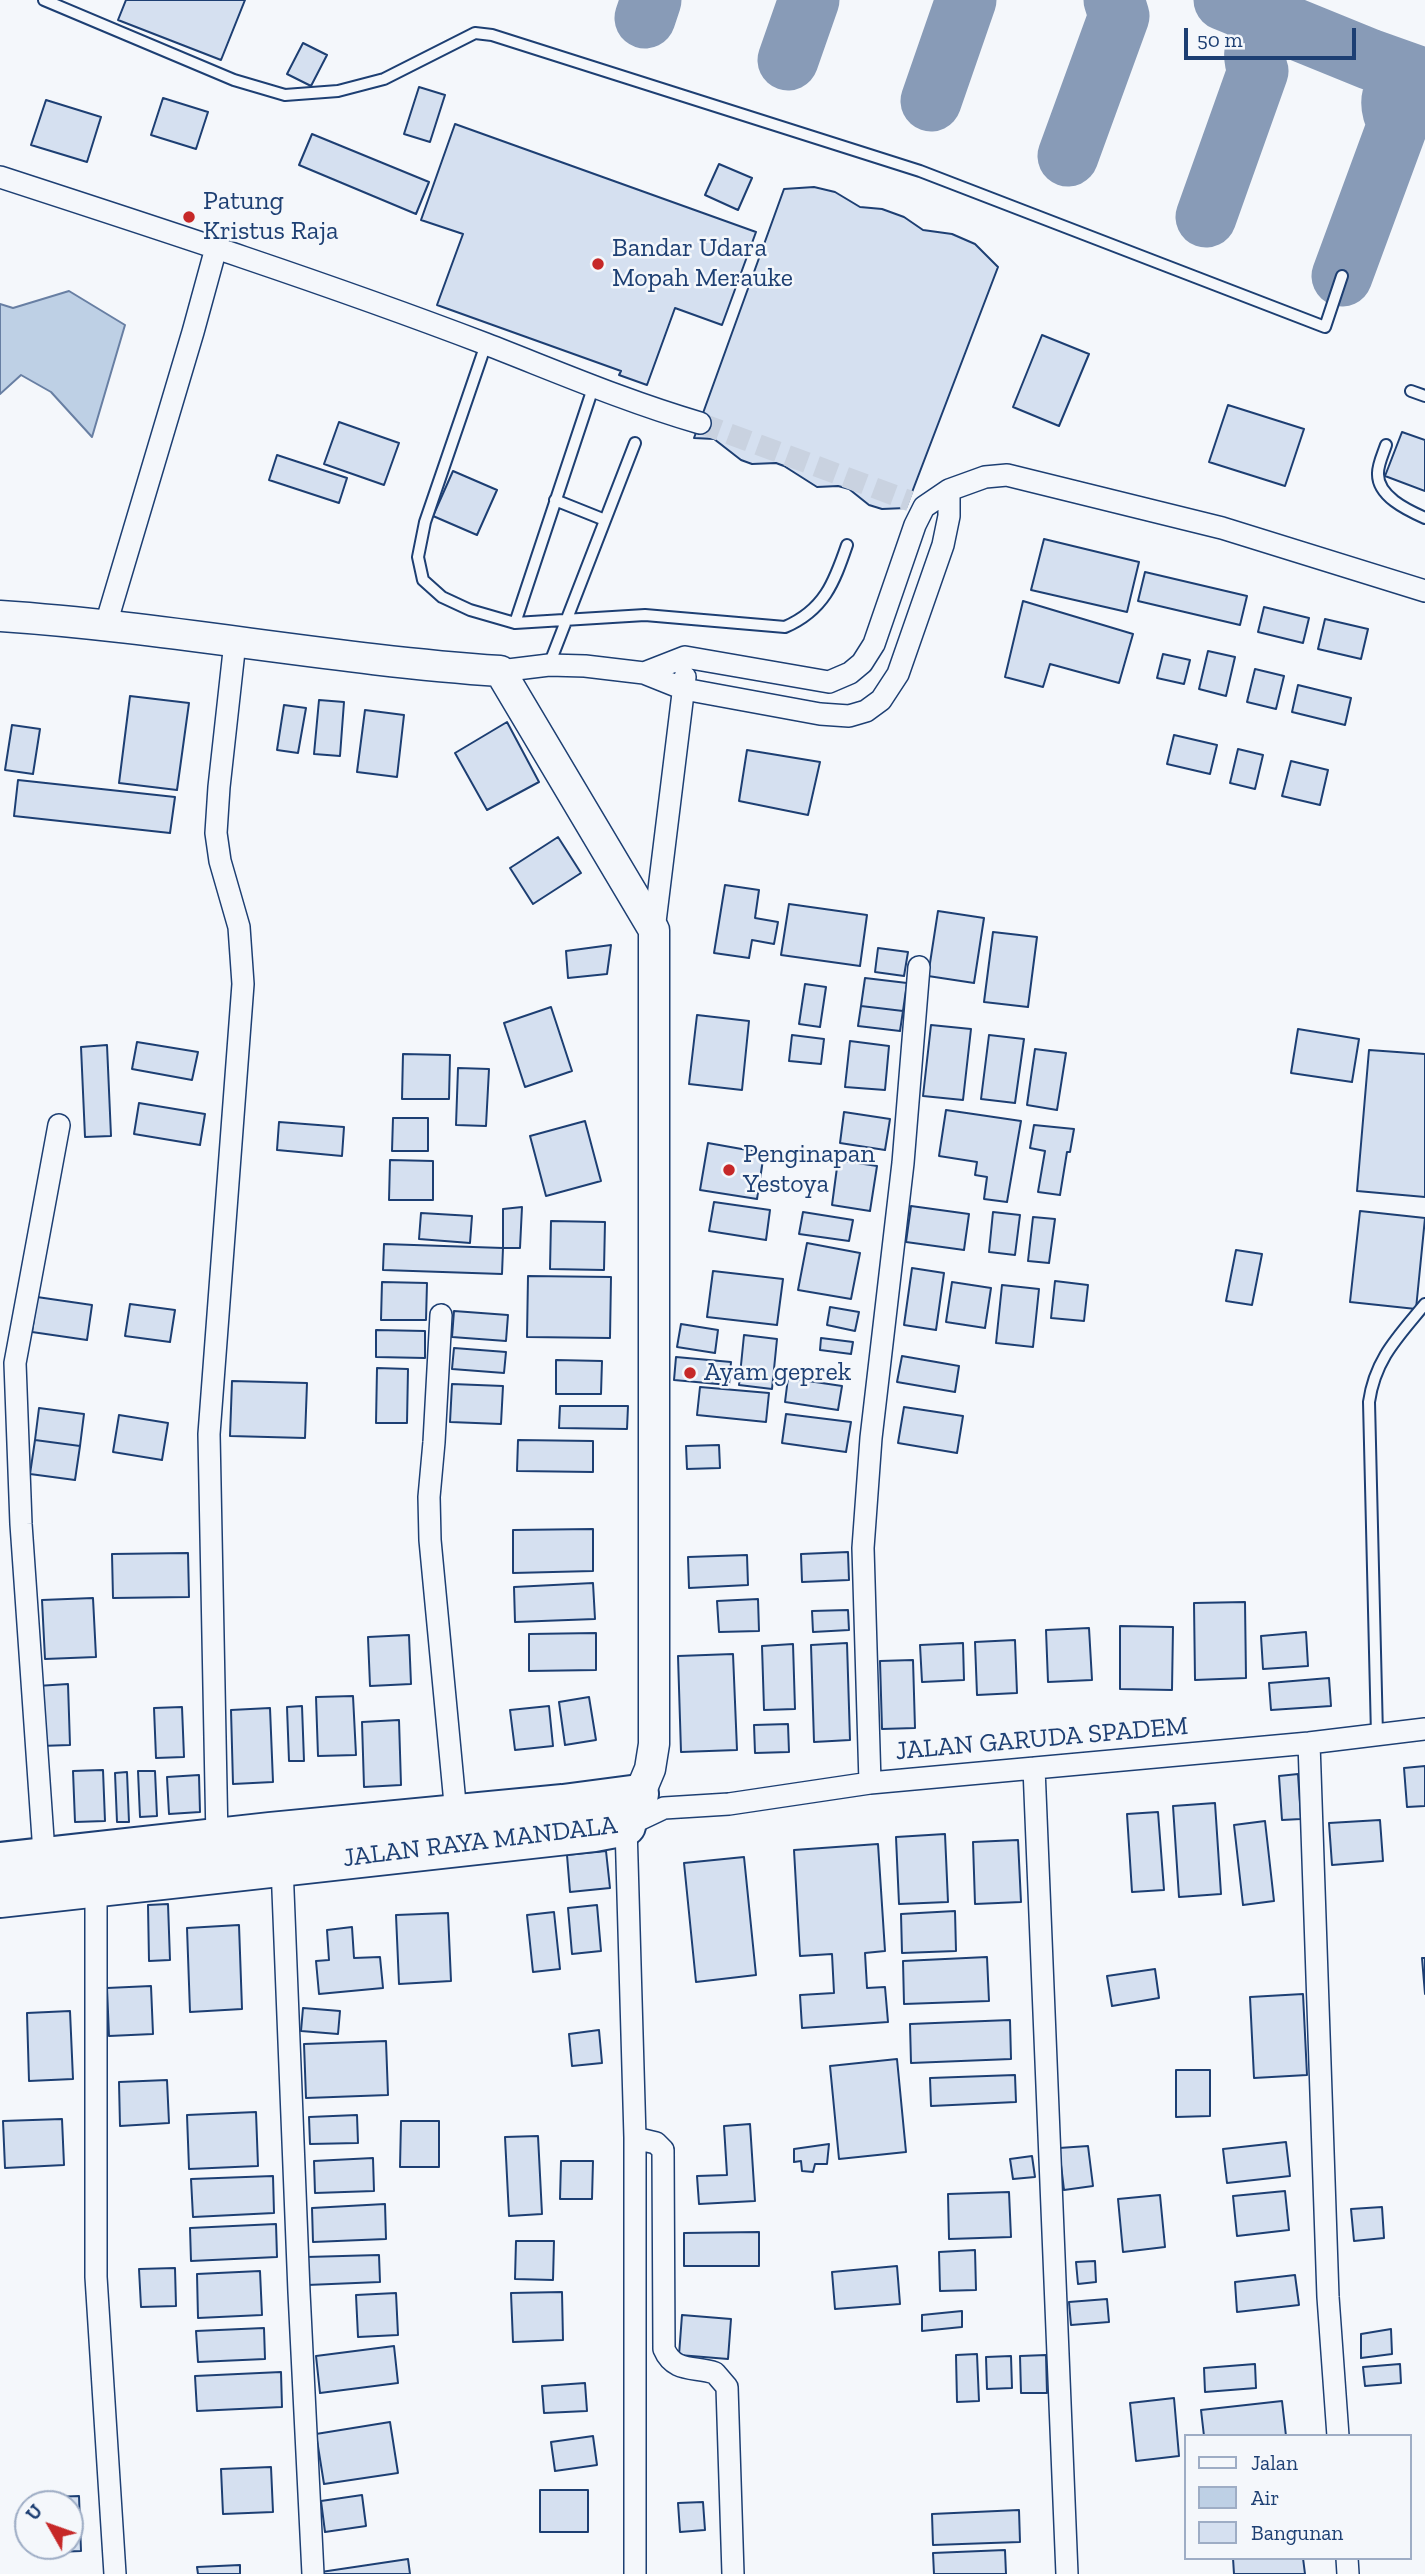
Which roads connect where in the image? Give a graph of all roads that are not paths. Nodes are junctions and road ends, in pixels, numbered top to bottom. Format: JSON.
{"nodes":[{"id":1,"x":44,"y":0,"type":"edge"},
{"id":2,"x":0,"y":177,"type":"edge"},
{"id":3,"x":216,"y":248,"type":"junction"},
{"id":4,"x":1342,"y":276,"type":"dead end"},
{"id":5,"x":486,"y":344,"type":"junction"},
{"id":6,"x":593,"y":388,"type":"junction"},
{"id":7,"x":1411,"y":391,"type":"dead end"},
{"id":8,"x":1425,"y":396,"type":"edge"},
{"id":9,"x":699,"y":423,"type":"tunnel mouth"},
{"id":10,"x":635,"y":443,"type":"dead end"},
{"id":11,"x":1386,"y":445,"type":"dead end"},
{"id":12,"x":949,"y":490,"type":"junction"},
{"id":13,"x":555,"y":500,"type":"junction"},
{"id":14,"x":917,"y":504,"type":"junction"},
{"id":15,"x":949,"y":516,"type":"junction"},
{"id":16,"x":1425,"y":518,"type":"edge"},
{"id":17,"x":605,"y":520,"type":"junction"},
{"id":18,"x":847,"y":545,"type":"dead end"},
{"id":19,"x":1425,"y":591,"type":"edge"},
{"id":20,"x":0,"y":616,"type":"edge"},
{"id":21,"x":567,"y":620,"type":"junction"},
{"id":22,"x":516,"y":623,"type":"junction"},
{"id":23,"x":106,"y":624,"type":"junction"},
{"id":24,"x":235,"y":642,"type":"junction"},
{"id":25,"x":685,"y":657,"type":"junction"},
{"id":26,"x":549,"y":665,"type":"junction"},
{"id":27,"x":500,"y":671,"type":"junction"},
{"id":28,"x":644,"y":673,"type":"junction"},
{"id":29,"x":684,"y":689,"type":"junction"},
{"id":30,"x":654,"y":930,"type":"junction"},
{"id":31,"x":919,"y":967,"type":"dead end"},
{"id":32,"x":59,"y":1125,"type":"dead end"},
{"id":33,"x":1425,"y":1304,"type":"edge"},
{"id":34,"x":440,"y":1315,"type":"dead end"},
{"id":35,"x":1425,"y":1729,"type":"edge"},
{"id":36,"x":1377,"y":1735,"type":"junction"},
{"id":37,"x":1310,"y":1743,"type":"junction"},
{"id":38,"x":1034,"y":1768,"type":"junction"},
{"id":39,"x":870,"y":1783,"type":"junction"},
{"id":40,"x":643,"y":1809,"type":"junction"},
{"id":41,"x":456,"y":1814,"type":"junction"},
{"id":42,"x":217,"y":1839,"type":"junction"},
{"id":43,"x":0,"y":1862,"type":"edge"},
{"id":44,"x":282,"y":1866,"type":"junction"},
{"id":45,"x":46,"y":1875,"type":"junction"},
{"id":46,"x":96,"y":1886,"type":"junction"},
{"id":47,"x":0,"y":1898,"type":"edge"},
{"id":48,"x":635,"y":2138,"type":"junction"},
{"id":49,"x":1338,"y":2434,"type":"edge"},
{"id":50,"x":115,"y":2574,"type":"edge"},
{"id":51,"x":313,"y":2574,"type":"edge"},
{"id":52,"x":635,"y":2574,"type":"edge"},
{"id":53,"x":733,"y":2574,"type":"edge"},
{"id":54,"x":1067,"y":2574,"type":"edge"}],
"edges":[{"from":1,"to":4,"type":"lane"},
{"from":2,"to":3,"type":"street"},
{"from":3,"to":5,"type":"street"},
{"from":3,"to":23,"type":"street"},
{"from":5,"to":6,"type":"street"},
{"from":5,"to":22,"type":"lane"},
{"from":6,"to":9,"type":"street"},
{"from":6,"to":13,"type":"lane"},
{"from":7,"to":8,"type":"lane"},
{"from":10,"to":17,"type":"lane"},
{"from":11,"to":16,"type":"lane"},
{"from":12,"to":14,"type":"street"},
{"from":12,"to":15,"type":"street"},
{"from":12,"to":19,"type":"street"},
{"from":13,"to":17,"type":"lane"},
{"from":13,"to":22,"type":"lane"},
{"from":14,"to":15,"type":"street"},
{"from":14,"to":25,"type":"street"},
{"from":15,"to":29,"type":"street"},
{"from":17,"to":21,"type":"lane"},
{"from":18,"to":21,"type":"lane"},
{"from":20,"to":23,"type":"street"},
{"from":21,"to":22,"type":"lane"},
{"from":21,"to":26,"type":"lane"},
{"from":23,"to":24,"type":"street"},
{"from":24,"to":27,"type":"street"},
{"from":24,"to":42,"type":"street"},
{"from":25,"to":28,"type":"street"},
{"from":25,"to":29,"type":"street"},
{"from":26,"to":27,"type":"street"},
{"from":26,"to":28,"type":"street"},
{"from":27,"to":30,"type":"street"},
{"from":28,"to":29,"type":"street"},
{"from":29,"to":30,"type":"street"},
{"from":30,"to":40,"type":"street"},
{"from":31,"to":39,"type":"street"},
{"from":32,"to":45,"type":"street"},
{"from":33,"to":36,"type":"lane"},
{"from":34,"to":41,"type":"street"},
{"from":35,"to":36,"type":"street","name":"JALAN GARUDA SPADEM"},
{"from":36,"to":37,"type":"street","name":"JALAN GARUDA SPADEM"},
{"from":37,"to":38,"type":"street","name":"JALAN GARUDA SPADEM"},
{"from":37,"to":49,"type":"street"},
{"from":38,"to":39,"type":"street","name":"JALAN GARUDA SPADEM"},
{"from":38,"to":54,"type":"street"},
{"from":39,"to":40,"type":"street","name":"JALAN GARUDA SPADEM"},
{"from":40,"to":41,"type":"highway","name":"JALAN RAYA MANDALA"},
{"from":40,"to":44,"type":"highway","name":"JALAN RAYA MANDALA"},
{"from":40,"to":48,"type":"street"},
{"from":41,"to":42,"type":"highway","name":"JALAN RAYA MANDALA"},
{"from":42,"to":45,"type":"highway","name":"JALAN RAYA MANDALA"},
{"from":43,"to":45,"type":"highway","name":"JALAN RAYA MANDALA"},
{"from":44,"to":46,"type":"highway","name":"JALAN RAYA MANDALA"},
{"from":44,"to":51,"type":"street"},
{"from":45,"to":46,"type":"highway","name":"JALAN RAYA MANDALA"},
{"from":45,"to":47,"type":"highway","name":"JALAN RAYA MANDALA"},
{"from":46,"to":50,"type":"street"},
{"from":48,"to":52,"type":"street"},
{"from":48,"to":53,"type":"street"}]}
